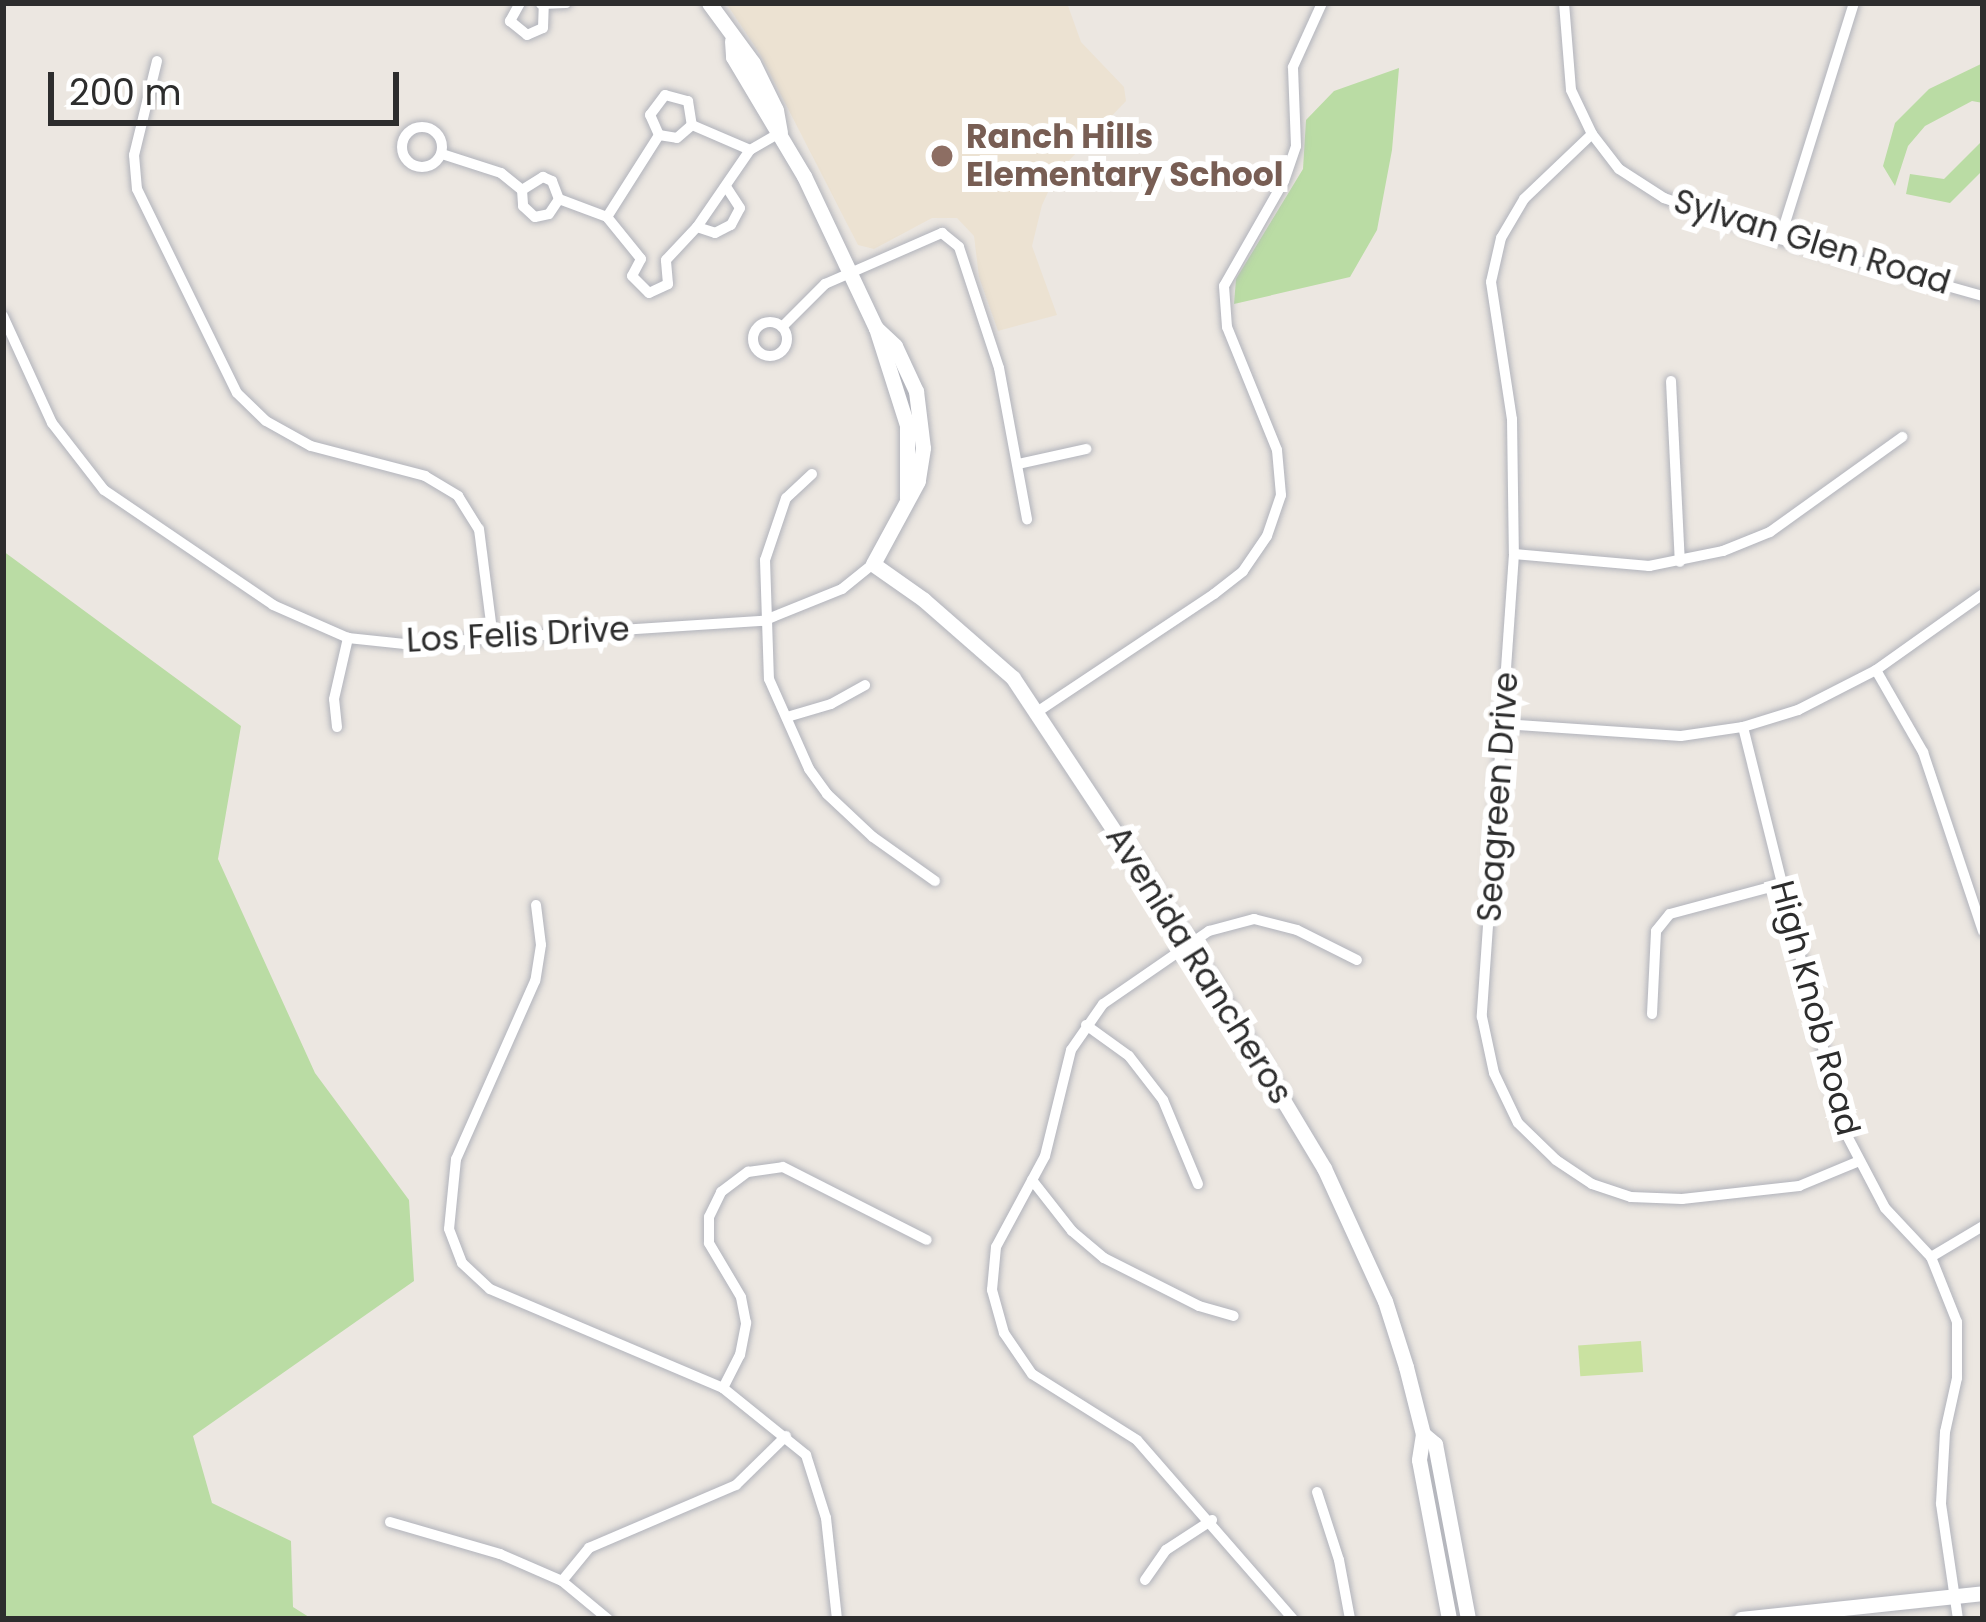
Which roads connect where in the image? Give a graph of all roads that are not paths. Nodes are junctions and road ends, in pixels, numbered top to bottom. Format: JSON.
{"nodes":[{"id":1,"x":520,"y":3,"type":"edge"},
{"id":2,"x":566,"y":3,"type":"edge"},
{"id":3,"x":709,"y":3,"type":"edge"},
{"id":4,"x":1322,"y":3,"type":"edge"},
{"id":5,"x":1564,"y":3,"type":"edge"},
{"id":6,"x":1854,"y":3,"type":"edge"},
{"id":7,"x":542,"y":4,"type":"edge"},
{"id":8,"x":157,"y":61,"type":"dead end"},
{"id":9,"x":692,"y":124,"type":"junction"},
{"id":10,"x":780,"y":133,"type":"junction"},
{"id":11,"x":1592,"y":134,"type":"junction"},
{"id":12,"x":659,"y":135,"type":"junction"},
{"id":13,"x":750,"y":150,"type":"junction"},
{"id":14,"x":442,"y":154,"type":"dead end"},
{"id":15,"x":727,"y":188,"type":"junction"},
{"id":16,"x":522,"y":190,"type":"junction"},
{"id":17,"x":560,"y":199,"type":"junction"},
{"id":18,"x":607,"y":217,"type":"junction"},
{"id":19,"x":697,"y":227,"type":"junction"},
{"id":20,"x":1780,"y":238,"type":"junction"},
{"id":21,"x":641,"y":260,"type":"junction"},
{"id":22,"x":666,"y":260,"type":"junction"},
{"id":23,"x":850,"y":273,"type":"junction"},
{"id":24,"x":1983,"y":296,"type":"edge"},
{"id":25,"x":3,"y":316,"type":"edge"},
{"id":26,"x":782,"y":327,"type":"dead end"},
{"id":27,"x":1670,"y":381,"type":"dead end"},
{"id":28,"x":1902,"y":437,"type":"dead end"},
{"id":29,"x":1086,"y":449,"type":"dead end"},
{"id":30,"x":1018,"y":464,"type":"junction"},
{"id":31,"x":812,"y":474,"type":"dead end"},
{"id":32,"x":1027,"y":519,"type":"dead end"},
{"id":33,"x":1514,"y":554,"type":"junction"},
{"id":34,"x":1680,"y":562,"type":"junction"},
{"id":35,"x":873,"y":564,"type":"junction"},
{"id":36,"x":1983,"y":594,"type":"edge"},
{"id":37,"x":764,"y":621,"type":"junction"},
{"id":38,"x":348,"y":638,"type":"junction"},
{"id":39,"x":494,"y":638,"type":"junction"},
{"id":40,"x":1876,"y":670,"type":"junction"},
{"id":41,"x":865,"y":685,"type":"dead end"},
{"id":42,"x":1037,"y":712,"type":"junction"},
{"id":43,"x":787,"y":717,"type":"junction"},
{"id":44,"x":1503,"y":724,"type":"junction"},
{"id":45,"x":337,"y":727,"type":"dead end"},
{"id":46,"x":1743,"y":727,"type":"junction"},
{"id":47,"x":935,"y":880,"type":"dead end"},
{"id":48,"x":1782,"y":884,"type":"junction"},
{"id":49,"x":536,"y":905,"type":"dead end"},
{"id":50,"x":1983,"y":931,"type":"edge"},
{"id":51,"x":1190,"y":945,"type":"junction"},
{"id":52,"x":1357,"y":960,"type":"dead end"},
{"id":53,"x":1652,"y":1014,"type":"dead end"},
{"id":54,"x":1086,"y":1024,"type":"junction"},
{"id":55,"x":1857,"y":1162,"type":"junction"},
{"id":56,"x":1032,"y":1180,"type":"junction"},
{"id":57,"x":1198,"y":1184,"type":"dead end"},
{"id":58,"x":1983,"y":1226,"type":"edge"},
{"id":59,"x":927,"y":1240,"type":"dead end"},
{"id":60,"x":1931,"y":1257,"type":"junction"},
{"id":61,"x":1234,"y":1316,"type":"dead end"},
{"id":62,"x":723,"y":1388,"type":"junction"},
{"id":63,"x":1423,"y":1433,"type":"junction"},
{"id":64,"x":786,"y":1436,"type":"junction"},
{"id":65,"x":1317,"y":1492,"type":"dead end"},
{"id":66,"x":1212,"y":1520,"type":"junction"},
{"id":67,"x":390,"y":1522,"type":"dead end"},
{"id":68,"x":1145,"y":1580,"type":"dead end"},
{"id":69,"x":562,"y":1581,"type":"junction"},
{"id":70,"x":1983,"y":1593,"type":"edge"},
{"id":71,"x":1956,"y":1596,"type":"junction"},
{"id":72,"x":608,"y":1619,"type":"edge"},
{"id":73,"x":837,"y":1619,"type":"edge"},
{"id":74,"x":1293,"y":1619,"type":"edge"},
{"id":75,"x":1350,"y":1619,"type":"edge"},
{"id":76,"x":1449,"y":1619,"type":"edge"},
{"id":77,"x":1468,"y":1619,"type":"edge"},
{"id":78,"x":1742,"y":1619,"type":"edge"},
{"id":79,"x":1958,"y":1619,"type":"edge"}],
"edges":[{"from":1,"to":7,"type":"street"},
{"from":2,"to":7,"type":"street"},
{"from":3,"to":10,"type":"main road"},
{"from":4,"to":42,"type":"street"},
{"from":5,"to":11,"type":"street"},
{"from":6,"to":20,"type":"street"},
{"from":8,"to":39,"type":"street"},
{"from":9,"to":12,"type":"street"},
{"from":9,"to":12,"type":"street"},
{"from":9,"to":13,"type":"street"},
{"from":10,"to":13,"type":"street"},
{"from":10,"to":23,"type":"main road"},
{"from":11,"to":20,"type":"street","name":"Sylvan Glen Road"},
{"from":11,"to":33,"type":"street","name":"Seagreen Drive"},
{"from":12,"to":18,"type":"street"},
{"from":13,"to":15,"type":"street"},
{"from":14,"to":16,"type":"street"},
{"from":15,"to":19,"type":"street"},
{"from":15,"to":19,"type":"street"},
{"from":16,"to":17,"type":"street"},
{"from":16,"to":17,"type":"street"},
{"from":17,"to":18,"type":"street"},
{"from":18,"to":21,"type":"street"},
{"from":19,"to":22,"type":"street"},
{"from":20,"to":24,"type":"street","name":"Sylvan Glen Road"},
{"from":21,"to":22,"type":"street"},
{"from":21,"to":22,"type":"street"},
{"from":23,"to":26,"type":"street"},
{"from":23,"to":30,"type":"street"},
{"from":23,"to":35,"type":"main road"},
{"from":25,"to":38,"type":"street","name":"Los Felis Drive"},
{"from":27,"to":34,"type":"street"},
{"from":28,"to":34,"type":"street"},
{"from":29,"to":30,"type":"street"},
{"from":30,"to":32,"type":"street"},
{"from":31,"to":37,"type":"street"},
{"from":33,"to":34,"type":"street"},
{"from":33,"to":44,"type":"street","name":"Seagreen Drive"},
{"from":35,"to":37,"type":"street","name":"Los Felis Drive"},
{"from":35,"to":42,"type":"main road","name":"Avenida Rancheros"},
{"from":36,"to":40,"type":"street"},
{"from":37,"to":39,"type":"street","name":"Los Felis Drive"},
{"from":37,"to":43,"type":"street"},
{"from":38,"to":39,"type":"street","name":"Los Felis Drive"},
{"from":38,"to":45,"type":"street"},
{"from":40,"to":46,"type":"street"},
{"from":40,"to":50,"type":"street"},
{"from":41,"to":43,"type":"street"},
{"from":42,"to":51,"type":"main road","name":"Avenida Rancheros"},
{"from":43,"to":47,"type":"street"},
{"from":44,"to":46,"type":"street"},
{"from":44,"to":55,"type":"street","name":"Seagreen Drive"},
{"from":46,"to":48,"type":"street","name":"High Knob Road"},
{"from":48,"to":53,"type":"street"},
{"from":48,"to":55,"type":"street","name":"High Knob Road"},
{"from":49,"to":62,"type":"street"},
{"from":51,"to":52,"type":"street"},
{"from":51,"to":54,"type":"street"},
{"from":51,"to":63,"type":"main road","name":"Avenida Rancheros"},
{"from":54,"to":56,"type":"street"},
{"from":54,"to":57,"type":"street"},
{"from":55,"to":60,"type":"street","name":"High Knob Road"},
{"from":56,"to":61,"type":"street"},
{"from":56,"to":66,"type":"street"},
{"from":58,"to":60,"type":"street"},
{"from":59,"to":62,"type":"street"},
{"from":60,"to":71,"type":"street","name":"High Knob Road"},
{"from":62,"to":64,"type":"street"},
{"from":63,"to":76,"type":"main road","name":"Avenida Rancheros"},
{"from":63,"to":77,"type":"main road","name":"Avenida Rancheros"},
{"from":64,"to":69,"type":"street"},
{"from":64,"to":73,"type":"street"},
{"from":65,"to":75,"type":"street"},
{"from":66,"to":68,"type":"street"},
{"from":66,"to":74,"type":"street"},
{"from":67,"to":69,"type":"street"},
{"from":69,"to":72,"type":"street"},
{"from":70,"to":71,"type":"main road"},
{"from":71,"to":78,"type":"main road"},
{"from":71,"to":79,"type":"street","name":"High Knob Road"}]}
